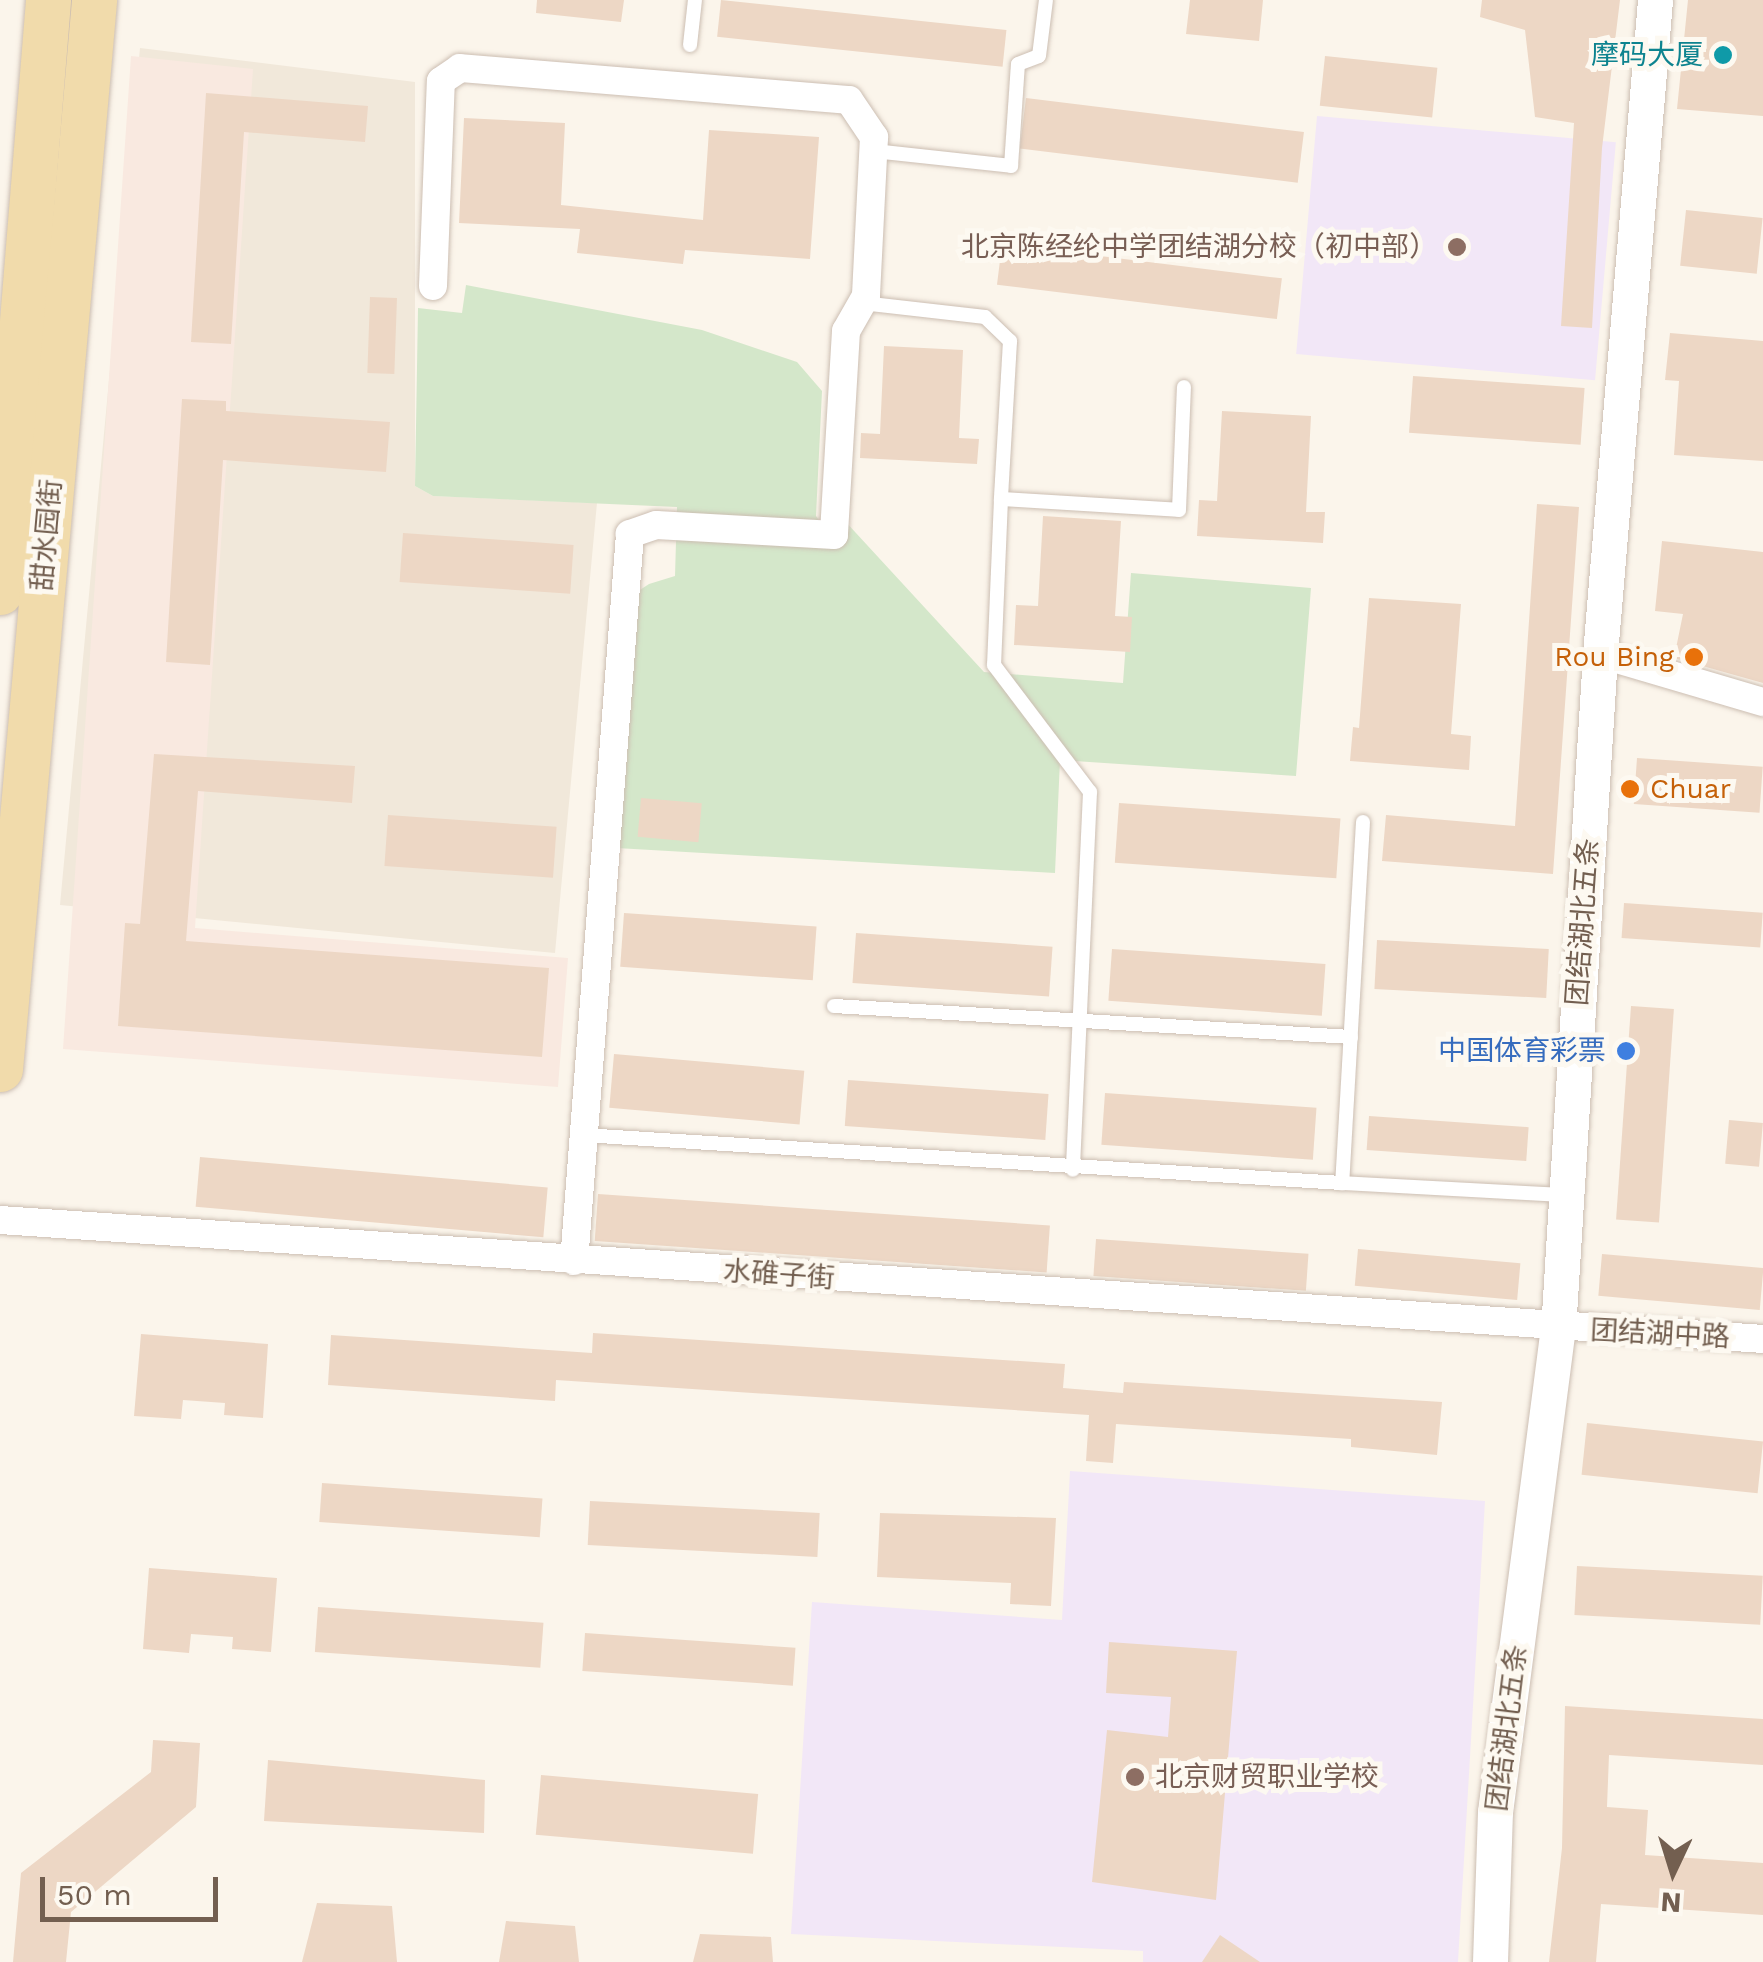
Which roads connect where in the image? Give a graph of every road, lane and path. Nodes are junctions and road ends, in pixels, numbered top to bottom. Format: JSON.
{"nodes":[{"id":1,"x":48,"y":0,"type":"edge"},
{"id":2,"x":94,"y":0,"type":"edge"},
{"id":3,"x":695,"y":0,"type":"edge"},
{"id":4,"x":1046,"y":0,"type":"edge"},
{"id":5,"x":1655,"y":0,"type":"edge"},
{"id":6,"x":690,"y":45,"type":"dead end"},
{"id":7,"x":874,"y":152,"type":"junction"},
{"id":8,"x":433,"y":286,"type":"dead end"},
{"id":9,"x":862,"y":303,"type":"junction"},
{"id":10,"x":1184,"y":387,"type":"dead end"},
{"id":11,"x":1002,"y":498,"type":"junction"},
{"id":12,"x":0,"y":592,"type":"edge"},
{"id":13,"x":1600,"y":654,"type":"junction"},
{"id":14,"x":1763,"y":702,"type":"edge"},
{"id":15,"x":1362,"y":822,"type":"dead end"},
{"id":16,"x":834,"y":1006,"type":"dead end"},
{"id":17,"x":1075,"y":1020,"type":"junction"},
{"id":18,"x":1350,"y":1037,"type":"junction"},
{"id":19,"x":0,"y":1070,"type":"edge"},
{"id":20,"x":583,"y":1134,"type":"junction"},
{"id":21,"x":1073,"y":1170,"type":"junction"},
{"id":22,"x":1342,"y":1183,"type":"junction"},
{"id":23,"x":1566,"y":1195,"type":"junction"},
{"id":24,"x":0,"y":1220,"type":"edge"},
{"id":25,"x":574,"y":1260,"type":"junction"},
{"id":26,"x":1558,"y":1330,"type":"junction"},
{"id":27,"x":1763,"y":1339,"type":"edge"},
{"id":28,"x":1490,"y":1962,"type":"edge"}],
"edges":[{"from":1,"to":12,"type":"main road","name":"甜水园街"},
{"from":2,"to":19,"type":"main road","name":"甜水园街"},
{"from":3,"to":6,"type":"lane"},
{"from":4,"to":7,"type":"lane"},
{"from":5,"to":13,"type":"street","name":"团结湖北五条"},
{"from":7,"to":8,"type":"street"},
{"from":7,"to":9,"type":"street"},
{"from":9,"to":11,"type":"lane"},
{"from":9,"to":20,"type":"street"},
{"from":10,"to":11,"type":"lane"},
{"from":11,"to":17,"type":"lane"},
{"from":13,"to":14,"type":"street"},
{"from":13,"to":23,"type":"street","name":"团结湖北五条"},
{"from":15,"to":18,"type":"lane"},
{"from":16,"to":17,"type":"lane"},
{"from":17,"to":18,"type":"lane"},
{"from":17,"to":21,"type":"lane"},
{"from":18,"to":22,"type":"lane"},
{"from":20,"to":21,"type":"lane"},
{"from":20,"to":25,"type":"street"},
{"from":21,"to":22,"type":"lane"},
{"from":22,"to":23,"type":"lane"},
{"from":23,"to":26,"type":"street","name":"团结湖北五条"},
{"from":24,"to":25,"type":"street","name":"水碓子街"},
{"from":25,"to":26,"type":"street","name":"水碓子街"},
{"from":26,"to":27,"type":"street","name":"团结湖中路"},
{"from":26,"to":28,"type":"street","name":"团结湖北五条"}]}
